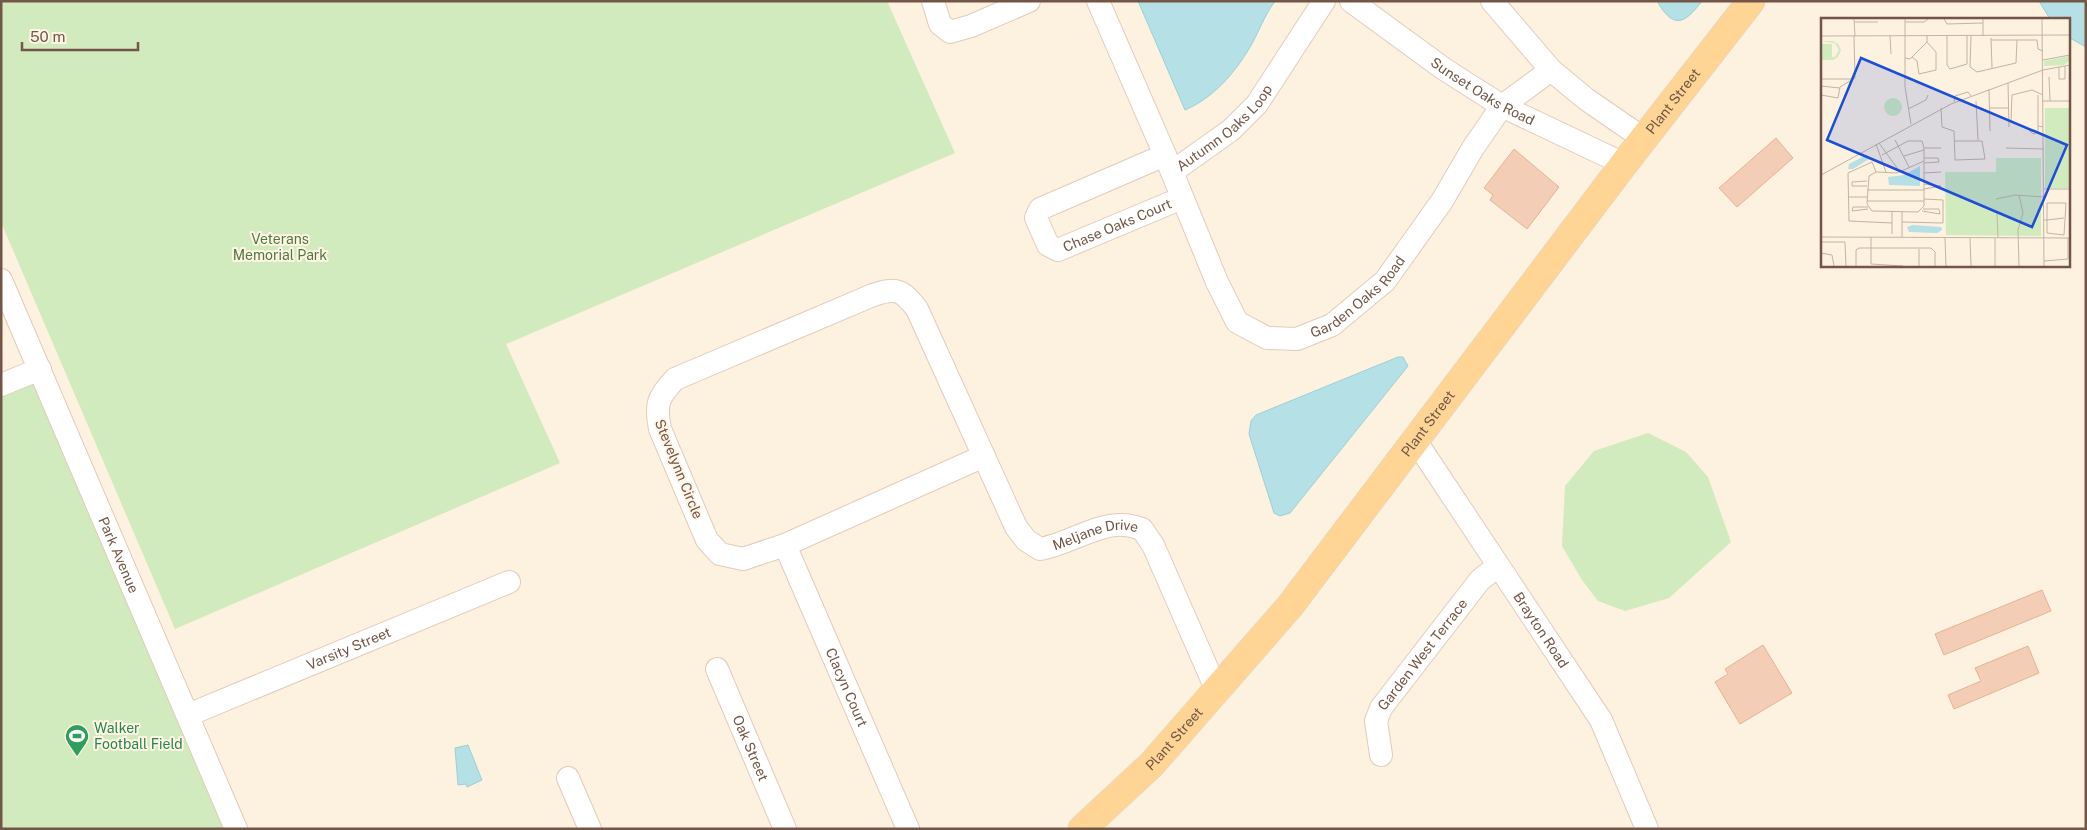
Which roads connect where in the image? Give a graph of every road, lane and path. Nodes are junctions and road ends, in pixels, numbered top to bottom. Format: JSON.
{"nodes":[{"id":1,"x":933,"y":1,"type":"edge"},
{"id":2,"x":1029,"y":1,"type":"edge"},
{"id":3,"x":1098,"y":1,"type":"edge"},
{"id":4,"x":1324,"y":1,"type":"edge"},
{"id":5,"x":1351,"y":1,"type":"edge"},
{"id":6,"x":1492,"y":1,"type":"edge"},
{"id":7,"x":1752,"y":1,"type":"edge"},
{"id":8,"x":1551,"y":70,"type":"junction"},
{"id":9,"x":1502,"y":106,"type":"junction"},
{"id":10,"x":1644,"y":139,"type":"junction"},
{"id":11,"x":1169,"y":163,"type":"junction"},
{"id":12,"x":1624,"y":164,"type":"junction"},
{"id":13,"x":1182,"y":198,"type":"junction"},
{"id":14,"x":1,"y":280,"type":"edge"},
{"id":15,"x":40,"y":369,"type":"junction"},
{"id":16,"x":1,"y":385,"type":"edge"},
{"id":17,"x":1415,"y":440,"type":"junction"},
{"id":18,"x":984,"y":456,"type":"junction"},
{"id":19,"x":785,"y":545,"type":"junction"},
{"id":20,"x":1498,"y":566,"type":"junction"},
{"id":21,"x":509,"y":582,"type":"dead end"},
{"id":22,"x":717,"y":669,"type":"dead end"},
{"id":23,"x":1217,"y":691,"type":"junction"},
{"id":24,"x":188,"y":715,"type":"junction"},
{"id":25,"x":1381,"y":755,"type":"dead end"},
{"id":26,"x":568,"y":778,"type":"dead end"},
{"id":27,"x":236,"y":829,"type":"edge"},
{"id":28,"x":590,"y":829,"type":"edge"},
{"id":29,"x":785,"y":829,"type":"edge"},
{"id":30,"x":908,"y":829,"type":"edge"},
{"id":31,"x":1082,"y":829,"type":"edge"},
{"id":32,"x":1647,"y":829,"type":"edge"}],
"edges":[{"from":1,"to":2,"type":"street"},
{"from":3,"to":11,"type":"street","name":"Autumn Oaks Loop"},
{"from":4,"to":11,"type":"street","name":"Autumn Oaks Loop"},
{"from":5,"to":9,"type":"street","name":"Sunset Oaks Road"},
{"from":6,"to":8,"type":"street"},
{"from":7,"to":10,"type":"main road","name":"Plant Street"},
{"from":8,"to":9,"type":"street","name":"Garden Oaks Road"},
{"from":8,"to":10,"type":"street"},
{"from":9,"to":12,"type":"street","name":"Sunset Oaks Road"},
{"from":9,"to":13,"type":"street","name":"Garden Oaks Road"},
{"from":10,"to":12,"type":"main road","name":"Plant Street"},
{"from":11,"to":13,"type":"street","name":"Garden Oaks Road"},
{"from":11,"to":13,"type":"street","name":"Chase Oaks Court"},
{"from":12,"to":17,"type":"main road","name":"Plant Street"},
{"from":14,"to":15,"type":"street","name":"Park Avenue"},
{"from":15,"to":16,"type":"street"},
{"from":15,"to":24,"type":"street","name":"Park Avenue"},
{"from":17,"to":20,"type":"street","name":"Brayton Road"},
{"from":17,"to":23,"type":"main road","name":"Plant Street"},
{"from":18,"to":19,"type":"street","name":"Stevelynn Circle"},
{"from":18,"to":19,"type":"street","name":"Stevelynn Circle"},
{"from":18,"to":23,"type":"street","name":"Meljane Drive"},
{"from":19,"to":30,"type":"street","name":"Clacyn Court"},
{"from":20,"to":25,"type":"street","name":"Garden West Terrace"},
{"from":20,"to":32,"type":"street","name":"Brayton Road"},
{"from":21,"to":24,"type":"street","name":"Varsity Street"},
{"from":22,"to":29,"type":"street","name":"Oak Street"},
{"from":23,"to":31,"type":"main road","name":"Plant Street"},
{"from":24,"to":27,"type":"street","name":"Park Avenue"},
{"from":26,"to":28,"type":"street"}]}
